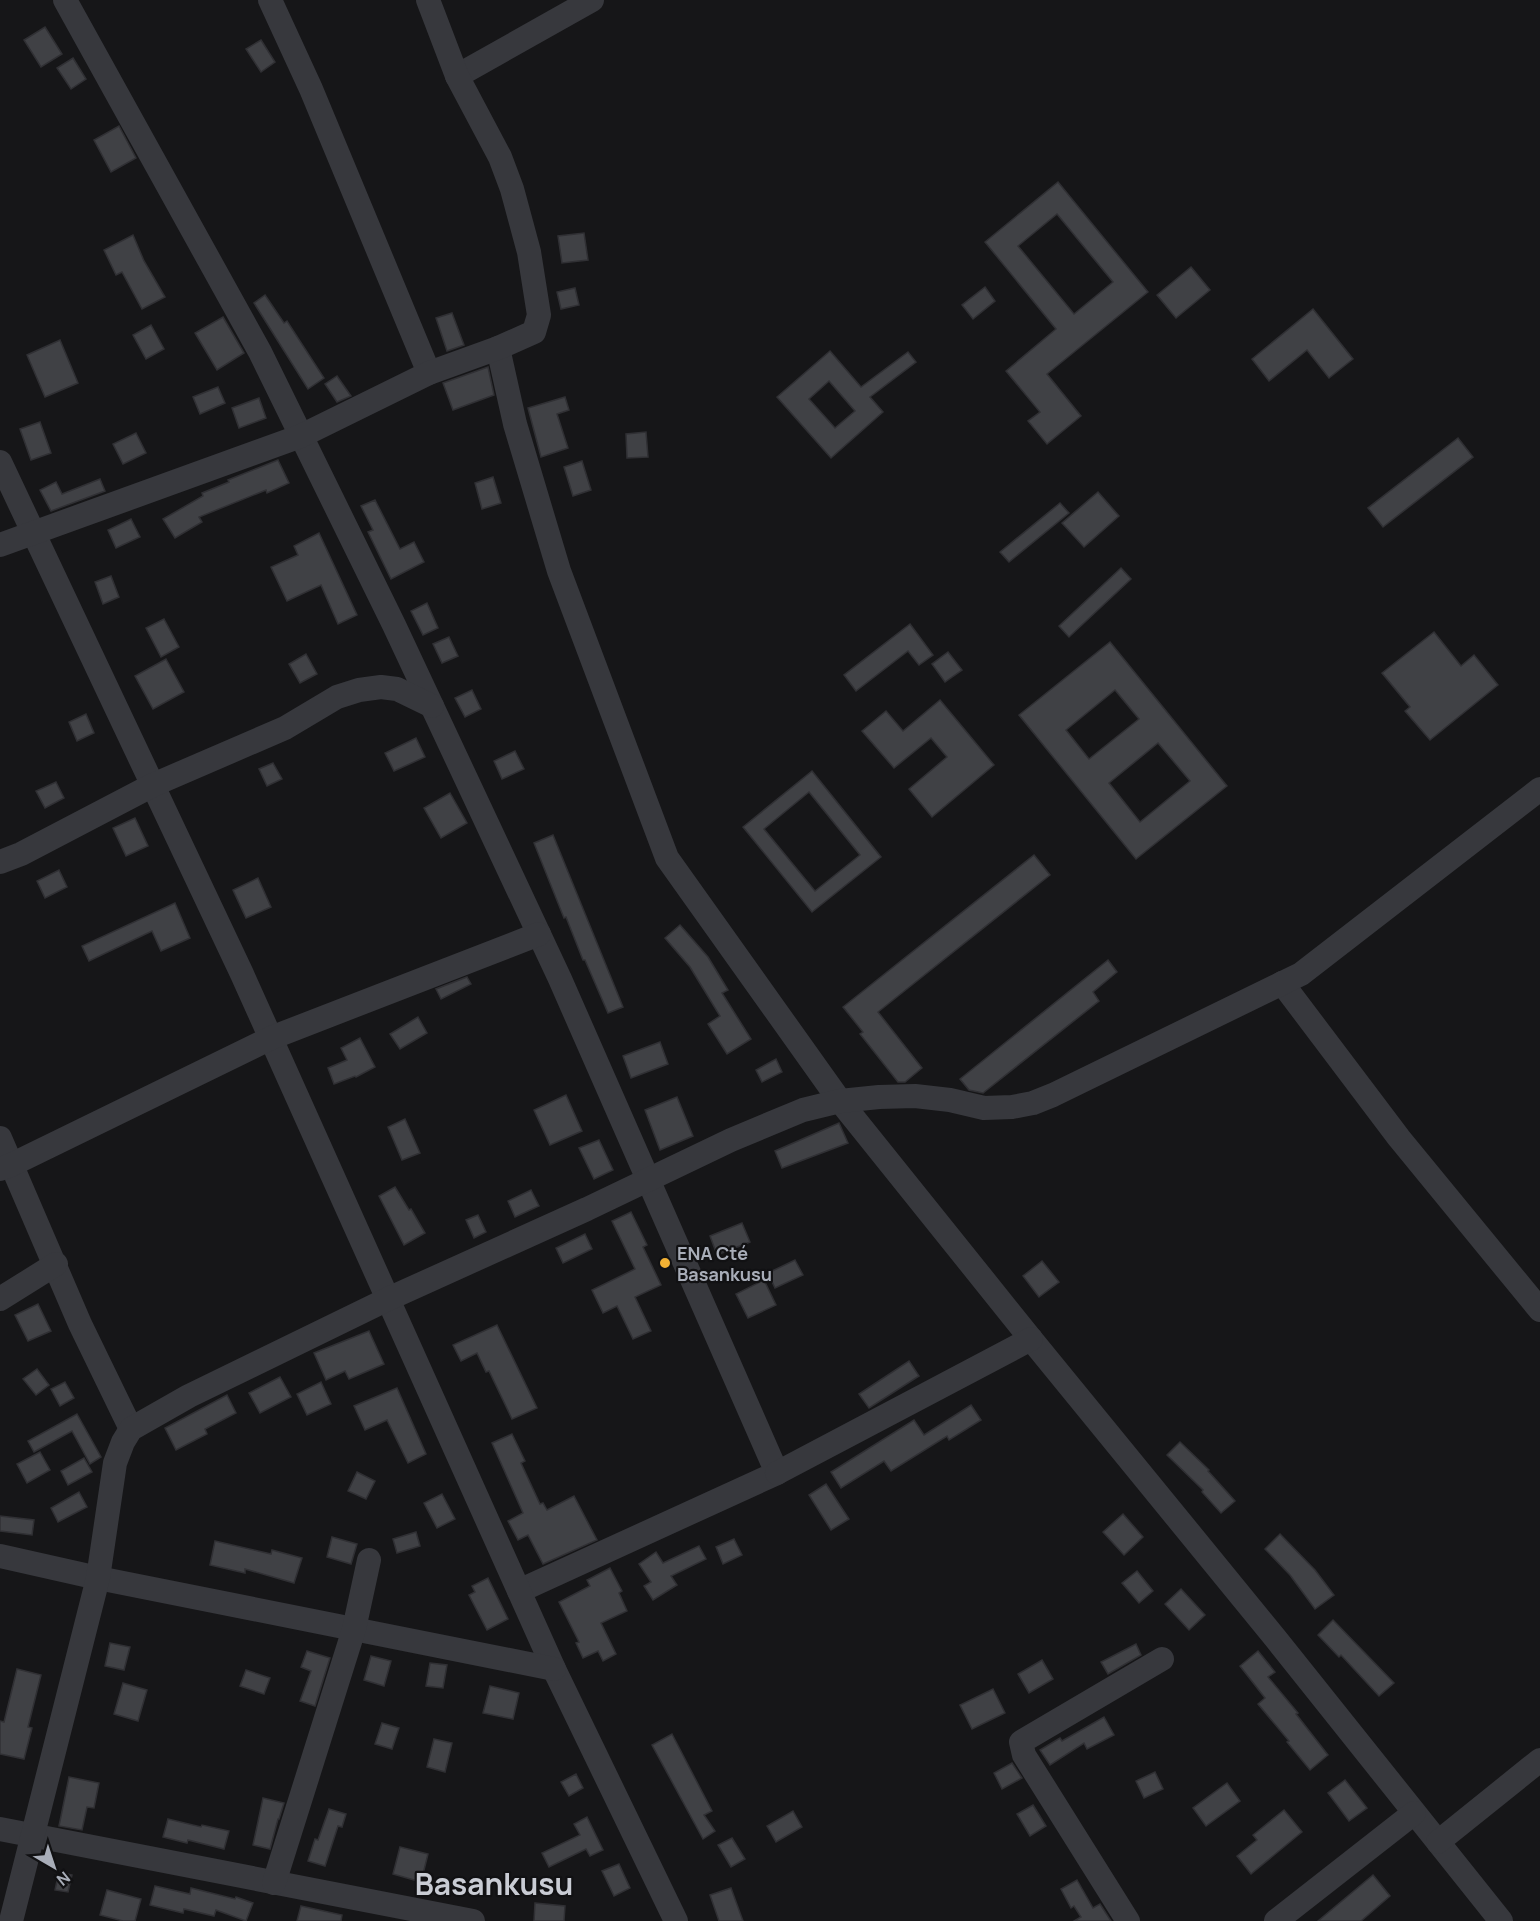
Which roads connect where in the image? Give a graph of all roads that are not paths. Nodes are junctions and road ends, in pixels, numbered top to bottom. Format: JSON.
{"nodes":[{"id":1,"x":65,"y":0,"type":"edge"},
{"id":2,"x":270,"y":0,"type":"edge"},
{"id":3,"x":428,"y":0,"type":"edge"},
{"id":4,"x":592,"y":0,"type":"edge"},
{"id":5,"x":457,"y":76,"type":"junction"},
{"id":6,"x":498,"y":348,"type":"junction"},
{"id":7,"x":429,"y":373,"type":"junction"},
{"id":8,"x":301,"y":436,"type":"junction"},
{"id":9,"x":0,"y":462,"type":"edge"},
{"id":10,"x":34,"y":533,"type":"junction"},
{"id":11,"x":0,"y":545,"type":"edge"},
{"id":12,"x":432,"y":706,"type":"junction"},
{"id":13,"x":153,"y":785,"type":"junction"},
{"id":14,"x":1540,"y":789,"type":"edge"},
{"id":15,"x":0,"y":862,"type":"edge"},
{"id":16,"x":538,"y":934,"type":"junction"},
{"id":17,"x":1282,"y":982,"type":"junction"},
{"id":18,"x":271,"y":1038,"type":"junction"},
{"id":19,"x":840,"y":1101,"type":"junction"},
{"id":20,"x":0,"y":1138,"type":"edge"},
{"id":21,"x":6,"y":1167,"type":"edge"},
{"id":22,"x":649,"y":1179,"type":"junction"},
{"id":23,"x":56,"y":1263,"type":"junction"},
{"id":24,"x":0,"y":1299,"type":"edge"},
{"id":25,"x":388,"y":1299,"type":"junction"},
{"id":26,"x":1540,"y":1310,"type":"edge"},
{"id":27,"x":1031,"y":1339,"type":"junction"},
{"id":28,"x":131,"y":1429,"type":"junction"},
{"id":29,"x":777,"y":1473,"type":"junction"},
{"id":30,"x":0,"y":1556,"type":"edge"},
{"id":31,"x":369,"y":1560,"type":"dead end"},
{"id":32,"x":98,"y":1578,"type":"junction"},
{"id":33,"x":519,"y":1591,"type":"junction"},
{"id":34,"x":354,"y":1629,"type":"junction"},
{"id":35,"x":1162,"y":1659,"type":"dead end"},
{"id":36,"x":554,"y":1669,"type":"junction"},
{"id":37,"x":1540,"y":1760,"type":"edge"},
{"id":38,"x":1414,"y":1812,"type":"junction"},
{"id":39,"x":0,"y":1829,"type":"edge"},
{"id":40,"x":32,"y":1835,"type":"junction"},
{"id":41,"x":1438,"y":1842,"type":"junction"},
{"id":42,"x":274,"y":1883,"type":"junction"},
{"id":43,"x":11,"y":1921,"type":"edge"},
{"id":44,"x":473,"y":1921,"type":"edge"},
{"id":45,"x":676,"y":1921,"type":"edge"},
{"id":46,"x":1128,"y":1921,"type":"edge"},
{"id":47,"x":1276,"y":1921,"type":"edge"},
{"id":48,"x":1501,"y":1921,"type":"edge"}],
"edges":[{"from":1,"to":8,"type":"street"},
{"from":2,"to":7,"type":"street"},
{"from":3,"to":5,"type":"street"},
{"from":4,"to":5,"type":"street"},
{"from":5,"to":6,"type":"street"},
{"from":6,"to":7,"type":"street"},
{"from":6,"to":19,"type":"street"},
{"from":7,"to":8,"type":"street"},
{"from":8,"to":10,"type":"street"},
{"from":8,"to":12,"type":"street"},
{"from":9,"to":10,"type":"street"},
{"from":10,"to":11,"type":"street"},
{"from":10,"to":13,"type":"street"},
{"from":12,"to":13,"type":"street"},
{"from":12,"to":16,"type":"street"},
{"from":13,"to":15,"type":"street"},
{"from":13,"to":18,"type":"street"},
{"from":14,"to":17,"type":"street"},
{"from":16,"to":18,"type":"street"},
{"from":16,"to":22,"type":"street"},
{"from":17,"to":19,"type":"street"},
{"from":17,"to":26,"type":"street"},
{"from":18,"to":21,"type":"street"},
{"from":18,"to":25,"type":"street"},
{"from":19,"to":22,"type":"street"},
{"from":19,"to":27,"type":"street"},
{"from":20,"to":21,"type":"street"},
{"from":21,"to":23,"type":"street"},
{"from":22,"to":25,"type":"street"},
{"from":22,"to":29,"type":"street"},
{"from":23,"to":24,"type":"street"},
{"from":23,"to":28,"type":"street"},
{"from":25,"to":28,"type":"street"},
{"from":25,"to":33,"type":"street"},
{"from":27,"to":29,"type":"street"},
{"from":27,"to":38,"type":"street"},
{"from":28,"to":32,"type":"street"},
{"from":29,"to":33,"type":"street"},
{"from":30,"to":32,"type":"street"},
{"from":31,"to":34,"type":"street"},
{"from":32,"to":34,"type":"street"},
{"from":32,"to":40,"type":"street"},
{"from":33,"to":36,"type":"street"},
{"from":34,"to":36,"type":"street"},
{"from":34,"to":42,"type":"street"},
{"from":35,"to":46,"type":"street"},
{"from":36,"to":45,"type":"street"},
{"from":37,"to":41,"type":"street"},
{"from":38,"to":41,"type":"street"},
{"from":38,"to":47,"type":"street"},
{"from":39,"to":40,"type":"street"},
{"from":40,"to":42,"type":"street"},
{"from":40,"to":43,"type":"street"},
{"from":41,"to":48,"type":"street"},
{"from":42,"to":44,"type":"street"}]}
